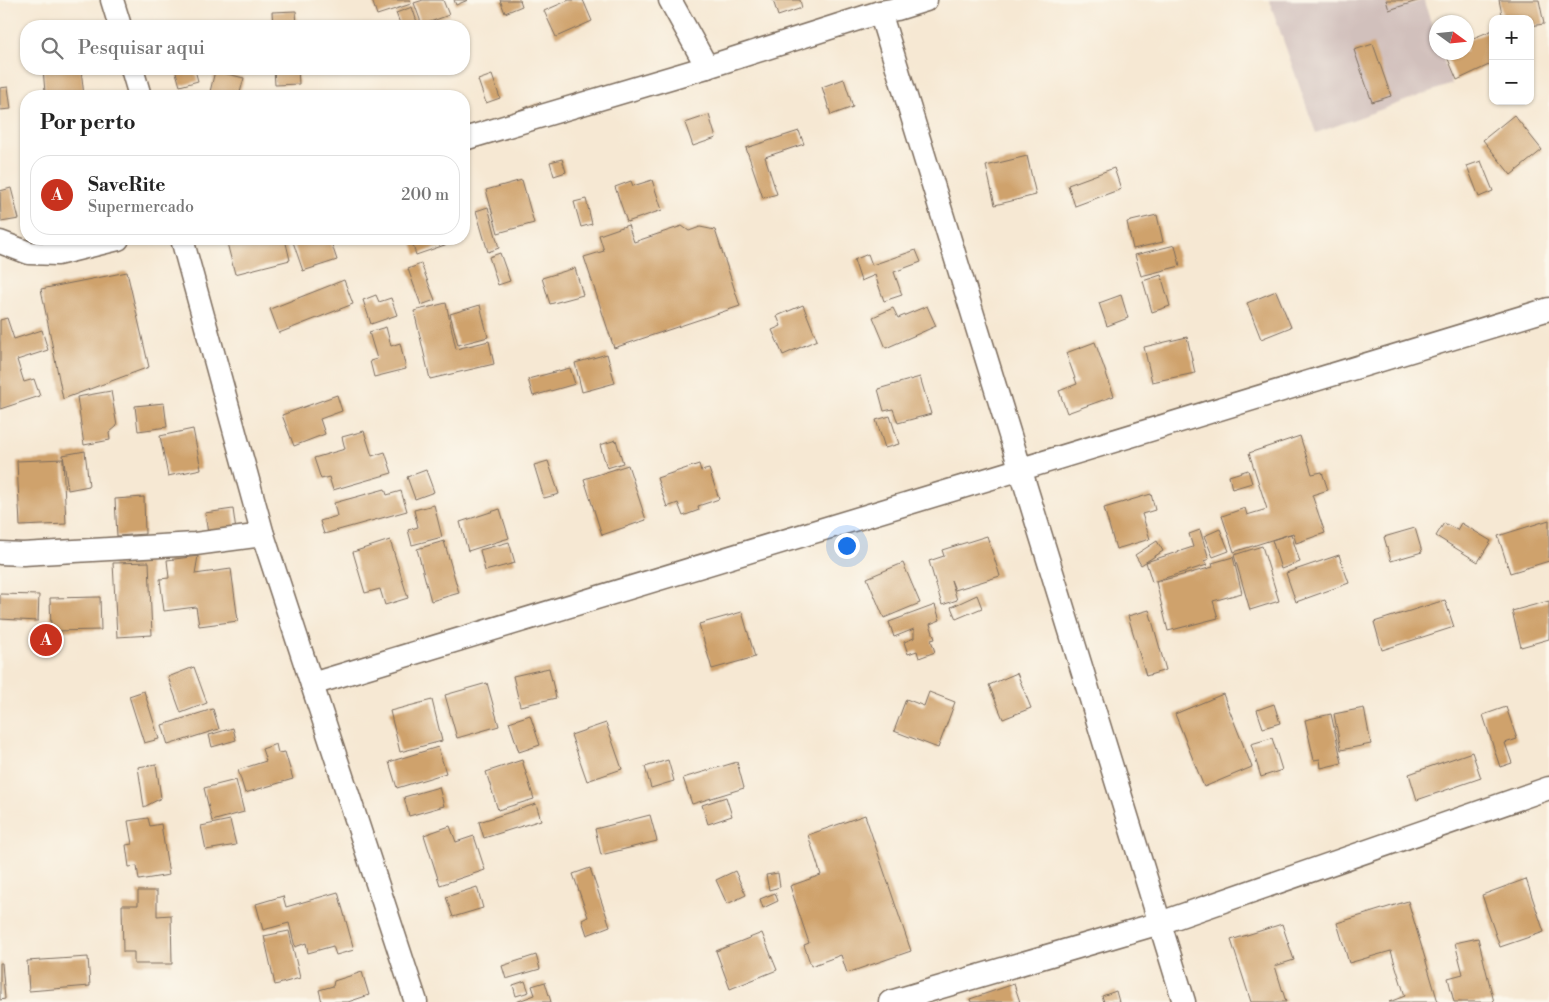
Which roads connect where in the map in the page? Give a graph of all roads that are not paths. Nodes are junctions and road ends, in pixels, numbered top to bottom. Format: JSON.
{"nodes":[{"id":1,"x":112,"y":0,"type":"edge"},
{"id":2,"x":670,"y":0,"type":"edge"},
{"id":3,"x":926,"y":0,"type":"edge"},
{"id":4,"x":890,"y":7,"type":"edge"},
{"id":5,"x":118,"y":20,"type":"edge"},
{"id":6,"x":707,"y":67,"type":"junction"},
{"id":7,"x":134,"y":75,"type":"edge"},
{"id":8,"x":138,"y":90,"type":"edge"},
{"id":9,"x":470,"y":137,"type":"edge"},
{"id":10,"x":0,"y":242,"type":"edge"},
{"id":11,"x":94,"y":245,"type":"edge"},
{"id":12,"x":184,"y":245,"type":"edge"},
{"id":13,"x":1549,"y":310,"type":"edge"},
{"id":14,"x":1020,"y":469,"type":"junction"},
{"id":15,"x":263,"y":534,"type":"junction"},
{"id":16,"x":0,"y":553,"type":"edge"},
{"id":17,"x":312,"y":684,"type":"junction"},
{"id":18,"x":1549,"y":788,"type":"edge"},
{"id":19,"x":1160,"y":923,"type":"junction"},
{"id":20,"x":416,"y":1002,"type":"edge"},
{"id":21,"x":890,"y":1002,"type":"edge"},
{"id":22,"x":1184,"y":1002,"type":"edge"}],
"edges":[{"from":1,"to":5,"type":"street"},
{"from":2,"to":6,"type":"street"},
{"from":3,"to":4,"type":"street"},
{"from":4,"to":6,"type":"street"},
{"from":4,"to":14,"type":"street"},
{"from":6,"to":9,"type":"street"},
{"from":7,"to":8,"type":"street"},
{"from":10,"to":11,"type":"street"},
{"from":12,"to":15,"type":"street"},
{"from":13,"to":14,"type":"street"},
{"from":14,"to":17,"type":"street"},
{"from":14,"to":19,"type":"street"},
{"from":15,"to":16,"type":"street"},
{"from":15,"to":17,"type":"street"},
{"from":17,"to":20,"type":"street"},
{"from":18,"to":19,"type":"street"},
{"from":19,"to":21,"type":"street"},
{"from":19,"to":22,"type":"street"}]}
